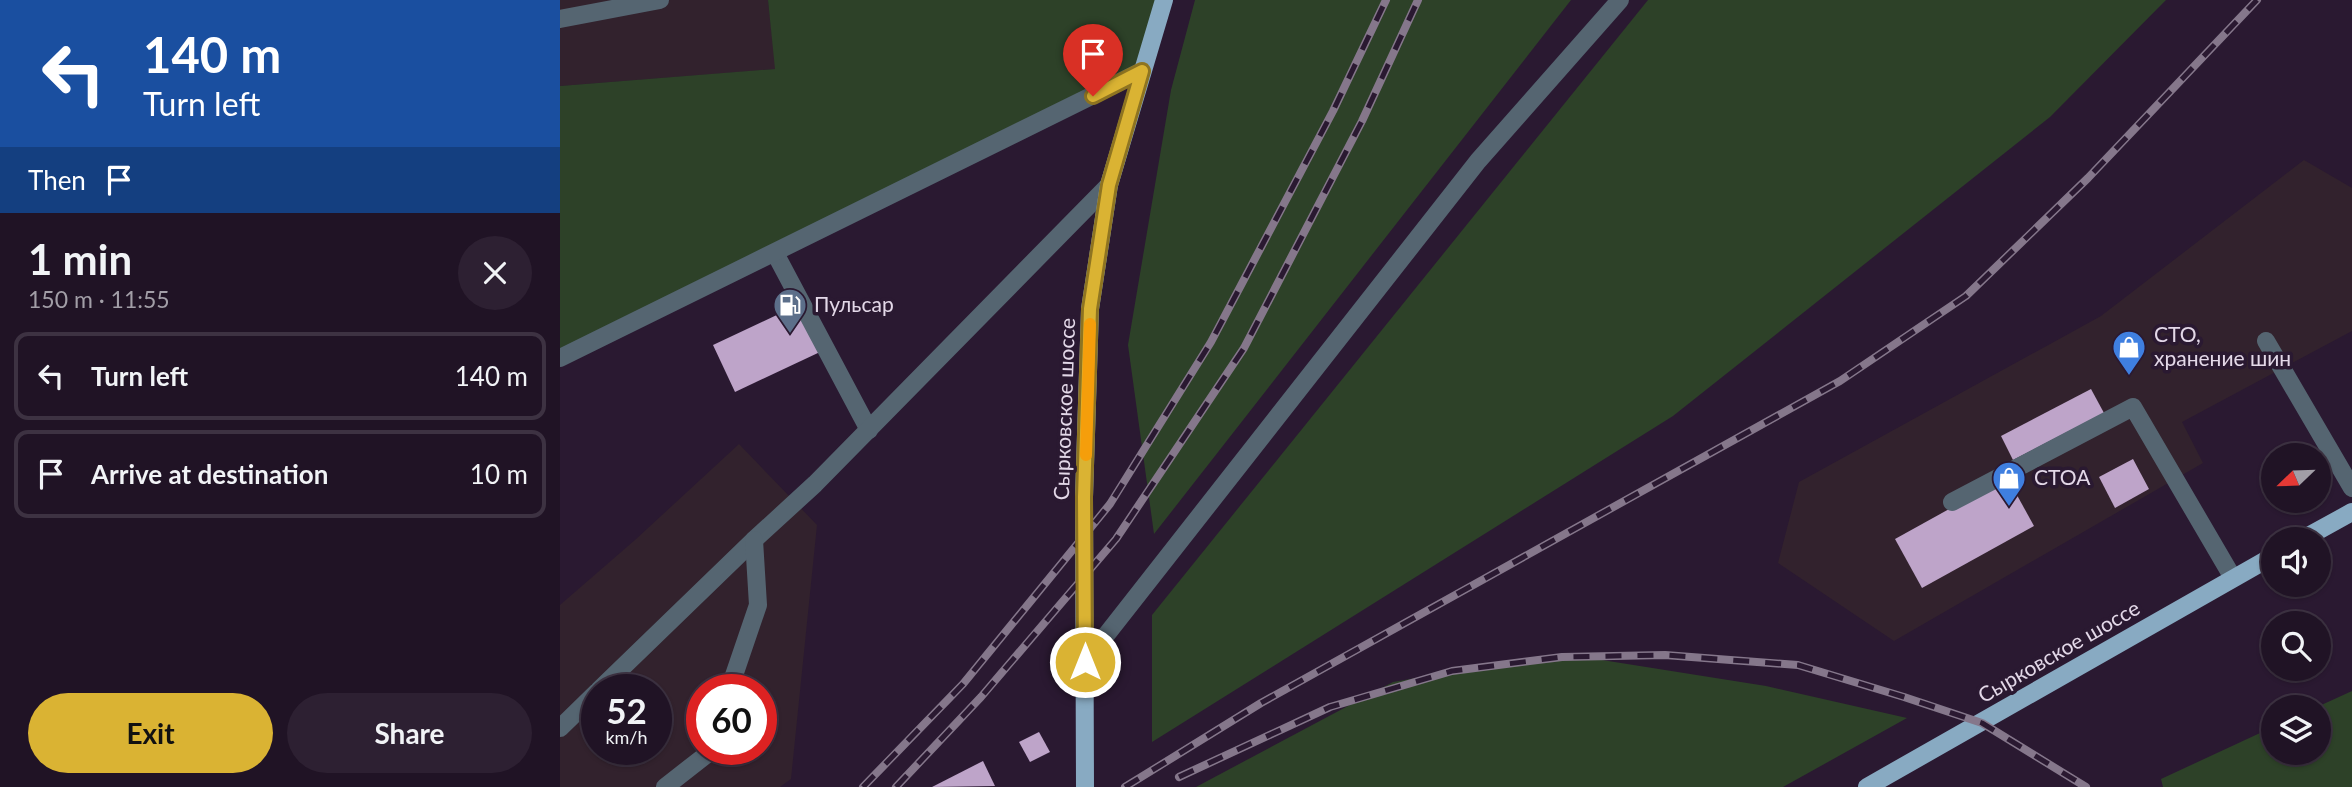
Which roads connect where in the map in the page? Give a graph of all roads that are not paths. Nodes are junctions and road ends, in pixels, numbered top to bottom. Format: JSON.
{"nodes":[{"id":1,"x":660,"y":0,"type":"edge"},
{"id":2,"x":1164,"y":0,"type":"edge"},
{"id":3,"x":1620,"y":0,"type":"edge"},
{"id":4,"x":560,"y":19,"type":"edge"},
{"id":5,"x":1142,"y":71,"type":"junction"},
{"id":6,"x":1109,"y":185,"type":"junction"},
{"id":7,"x":775,"y":253,"type":"junction"},
{"id":8,"x":2266,"y":341,"type":"dead end"},
{"id":9,"x":560,"y":358,"type":"edge"},
{"id":10,"x":869,"y":430,"type":"junction"},
{"id":11,"x":2352,"y":488,"type":"edge"},
{"id":12,"x":1952,"y":502,"type":"dead end"},
{"id":13,"x":2352,"y":512,"type":"edge"},
{"id":14,"x":2325,"y":527,"type":"edge"},
{"id":15,"x":754,"y":540,"type":"junction"},
{"id":16,"x":2261,"y":563,"type":"edge"},
{"id":17,"x":2233,"y":578,"type":"junction"},
{"id":18,"x":1085,"y":662,"type":"junction"},
{"id":19,"x":616,"y":674,"type":"edge"},
{"id":20,"x":734,"y":674,"type":"edge"},
{"id":21,"x":581,"y":707,"type":"edge"},
{"id":22,"x":560,"y":727,"type":"edge"},
{"id":23,"x":693,"y":765,"type":"edge"},
{"id":24,"x":665,"y":787,"type":"edge"},
{"id":25,"x":1085,"y":787,"type":"edge"},
{"id":26,"x":1867,"y":787,"type":"edge"}],
"edges":[{"from":1,"to":4,"type":"lane"},
{"from":2,"to":5,"type":"main road","name":"Сырковское шоссе"},
{"from":3,"to":18,"type":"lane"},
{"from":5,"to":6,"type":"main road","name":"Сырковское шоссе"},
{"from":5,"to":7,"type":"lane"},
{"from":6,"to":10,"type":"lane"},
{"from":6,"to":18,"type":"main road","name":"Сырковское шоссе"},
{"from":7,"to":9,"type":"lane"},
{"from":7,"to":10,"type":"lane"},
{"from":8,"to":11,"type":"lane"},
{"from":10,"to":15,"type":"lane"},
{"from":12,"to":17,"type":"lane"},
{"from":13,"to":14,"type":"main road"},
{"from":15,"to":19,"type":"lane"},
{"from":15,"to":20,"type":"lane"},
{"from":16,"to":17,"type":"main road","name":"Сырковское шоссе"},
{"from":17,"to":26,"type":"main road","name":"Сырковское шоссе"},
{"from":18,"to":25,"type":"main road","name":"Сырковское шоссе"},
{"from":21,"to":22,"type":"lane"},
{"from":23,"to":24,"type":"lane"}]}
